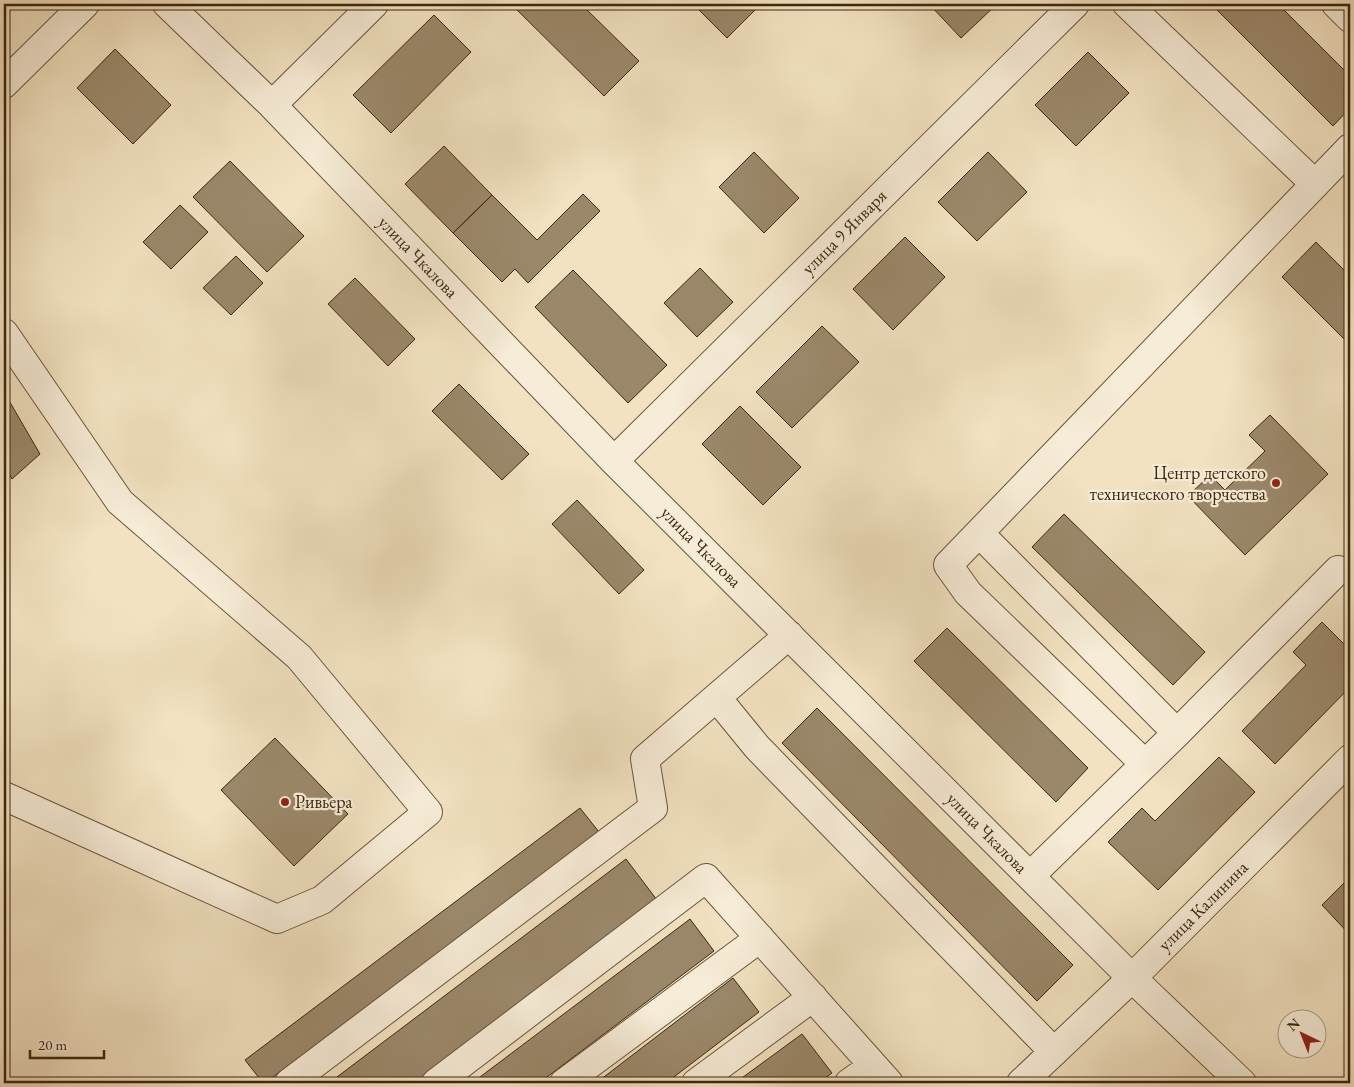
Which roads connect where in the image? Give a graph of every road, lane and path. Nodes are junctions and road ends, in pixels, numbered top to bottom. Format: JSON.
{"nodes":[{"id":1,"x":85,"y":4,"type":"edge"},
{"id":2,"x":167,"y":4,"type":"edge"},
{"id":3,"x":374,"y":4,"type":"edge"},
{"id":4,"x":1074,"y":4,"type":"edge"},
{"id":5,"x":1127,"y":4,"type":"edge"},
{"id":6,"x":1336,"y":4,"type":"edge"},
{"id":7,"x":1350,"y":18,"type":"edge"},
{"id":8,"x":4,"y":84,"type":"edge"},
{"id":9,"x":272,"y":105,"type":"junction"},
{"id":10,"x":1350,"y":148,"type":"edge"},
{"id":11,"x":1315,"y":184,"type":"junction"},
{"id":12,"x":4,"y":333,"type":"edge"},
{"id":13,"x":614,"y":461,"type":"junction"},
{"id":14,"x":979,"y":533,"type":"junction"},
{"id":15,"x":1346,"y":570,"type":"edge"},
{"id":16,"x":789,"y":635,"type":"junction"},
{"id":17,"x":716,"y":698,"type":"junction"},
{"id":18,"x":1177,"y":733,"type":"junction"},
{"id":19,"x":1350,"y":759,"type":"edge"},
{"id":20,"x":1144,"y":764,"type":"junction"},
{"id":21,"x":4,"y":796,"type":"edge"},
{"id":22,"x":1030,"y":876,"type":"junction"},
{"id":23,"x":760,"y":938,"type":"junction"},
{"id":24,"x":1132,"y":978,"type":"junction"},
{"id":25,"x":813,"y":997,"type":"junction"},
{"id":26,"x":1054,"y":1052,"type":"junction"},
{"id":27,"x":881,"y":1075,"type":"edge"},
{"id":28,"x":289,"y":1083,"type":"edge"},
{"id":29,"x":436,"y":1083,"type":"edge"},
{"id":30,"x":564,"y":1083,"type":"edge"},
{"id":31,"x":696,"y":1083,"type":"edge"},
{"id":32,"x":849,"y":1083,"type":"edge"},
{"id":33,"x":1021,"y":1083,"type":"edge"},
{"id":34,"x":1242,"y":1083,"type":"edge"}],
"edges":[{"from":1,"to":8,"type":"street"},
{"from":2,"to":9,"type":"street","name":"улица Чкалова"},
{"from":3,"to":9,"type":"street"},
{"from":4,"to":13,"type":"street","name":"улица 9 Января"},
{"from":5,"to":11,"type":"street"},
{"from":6,"to":7,"type":"street"},
{"from":9,"to":13,"type":"street","name":"улица Чкалова"},
{"from":10,"to":11,"type":"street"},
{"from":11,"to":14,"type":"street"},
{"from":12,"to":21,"type":"street"},
{"from":13,"to":16,"type":"street","name":"улица Чкалова"},
{"from":14,"to":18,"type":"street"},
{"from":14,"to":20,"type":"street"},
{"from":15,"to":18,"type":"street"},
{"from":16,"to":17,"type":"street"},
{"from":16,"to":22,"type":"street","name":"улица Чкалова"},
{"from":17,"to":26,"type":"street"},
{"from":17,"to":28,"type":"street"},
{"from":18,"to":20,"type":"street"},
{"from":19,"to":24,"type":"street","name":"улица Калинина"},
{"from":20,"to":22,"type":"street"},
{"from":22,"to":24,"type":"street","name":"улица Чкалова"},
{"from":23,"to":25,"type":"street"},
{"from":23,"to":29,"type":"street"},
{"from":23,"to":30,"type":"street"},
{"from":24,"to":26,"type":"street","name":"улица Калинина"},
{"from":24,"to":34,"type":"street","name":"улица Чкалова"},
{"from":25,"to":27,"type":"street"},
{"from":25,"to":31,"type":"street"},
{"from":26,"to":33,"type":"street","name":"улица Калинина"},
{"from":27,"to":32,"type":"street"}]}
